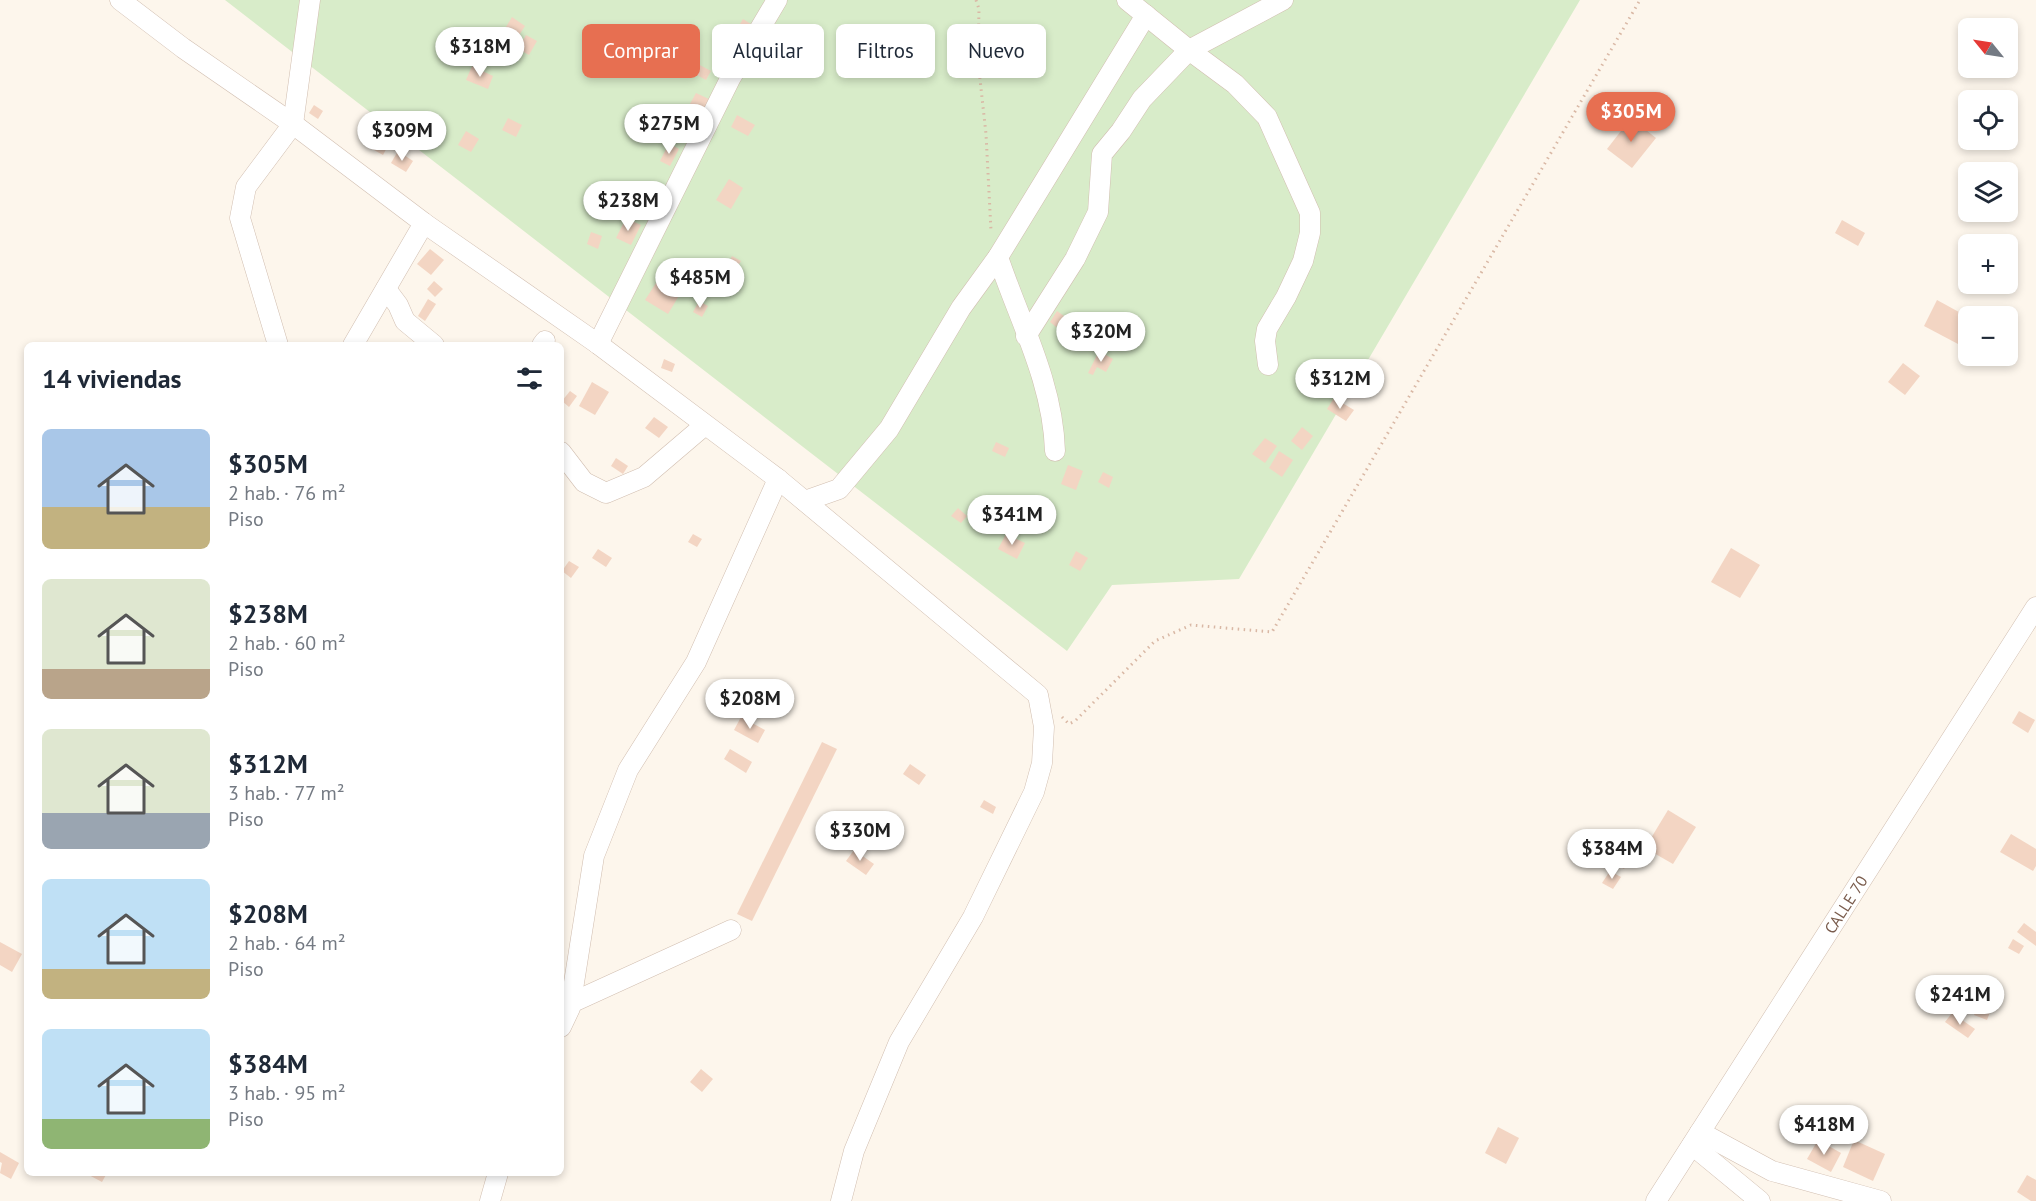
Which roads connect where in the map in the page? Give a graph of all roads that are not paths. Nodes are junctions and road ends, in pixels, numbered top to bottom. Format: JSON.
{"nodes":[{"id":1,"x":120,"y":0,"type":"edge"},
{"id":2,"x":310,"y":0,"type":"edge"},
{"id":3,"x":777,"y":0,"type":"edge"},
{"id":4,"x":1127,"y":0,"type":"edge"},
{"id":5,"x":1283,"y":0,"type":"edge"},
{"id":6,"x":1146,"y":15,"type":"junction"},
{"id":7,"x":1189,"y":50,"type":"junction"},
{"id":8,"x":292,"y":124,"type":"junction"},
{"id":9,"x":424,"y":223,"type":"junction"},
{"id":10,"x":998,"y":256,"type":"junction"},
{"id":11,"x":386,"y":289,"type":"junction"},
{"id":12,"x":1026,"y":336,"type":"junction"},
{"id":13,"x":277,"y":342,"type":"edge"},
{"id":14,"x":355,"y":342,"type":"edge"},
{"id":15,"x":430,"y":342,"type":"edge"},
{"id":16,"x":598,"y":344,"type":"junction"},
{"id":17,"x":1268,"y":365,"type":"dead end"},
{"id":18,"x":705,"y":425,"type":"junction"},
{"id":19,"x":1055,"y":451,"type":"dead end"},
{"id":20,"x":564,"y":456,"type":"edge"},
{"id":21,"x":778,"y":479,"type":"junction"},
{"id":22,"x":805,"y":501,"type":"junction"},
{"id":23,"x":2036,"y":607,"type":"edge"},
{"id":24,"x":731,"y":930,"type":"dead end"},
{"id":25,"x":571,"y":1003,"type":"junction"},
{"id":26,"x":564,"y":1020,"type":"edge"},
{"id":27,"x":1696,"y":1138,"type":"junction"},
{"id":28,"x":497,"y":1176,"type":"edge"},
{"id":29,"x":845,"y":1200,"type":"edge"},
{"id":30,"x":490,"y":1201,"type":"edge"},
{"id":31,"x":1656,"y":1201,"type":"edge"},
{"id":32,"x":1760,"y":1201,"type":"edge"},
{"id":33,"x":1881,"y":1201,"type":"edge"}],
"edges":[{"from":1,"to":8,"type":"street"},
{"from":2,"to":8,"type":"street"},
{"from":3,"to":16,"type":"street"},
{"from":4,"to":6,"type":"street"},
{"from":5,"to":7,"type":"street"},
{"from":6,"to":7,"type":"street"},
{"from":6,"to":10,"type":"street"},
{"from":7,"to":12,"type":"street"},
{"from":7,"to":17,"type":"street"},
{"from":8,"to":9,"type":"street"},
{"from":8,"to":13,"type":"street"},
{"from":9,"to":11,"type":"street"},
{"from":9,"to":16,"type":"street"},
{"from":10,"to":12,"type":"street"},
{"from":10,"to":22,"type":"street"},
{"from":11,"to":14,"type":"street"},
{"from":11,"to":15,"type":"street"},
{"from":12,"to":19,"type":"street"},
{"from":16,"to":18,"type":"street"},
{"from":18,"to":20,"type":"street"},
{"from":18,"to":21,"type":"street"},
{"from":21,"to":22,"type":"street"},
{"from":21,"to":25,"type":"street"},
{"from":22,"to":29,"type":"street"},
{"from":23,"to":27,"type":"street","name":"CALLE 70"},
{"from":24,"to":25,"type":"street"},
{"from":25,"to":26,"type":"street"},
{"from":27,"to":31,"type":"street","name":"CALLE 70"},
{"from":27,"to":32,"type":"street"},
{"from":27,"to":33,"type":"street"},
{"from":28,"to":30,"type":"street"}]}
